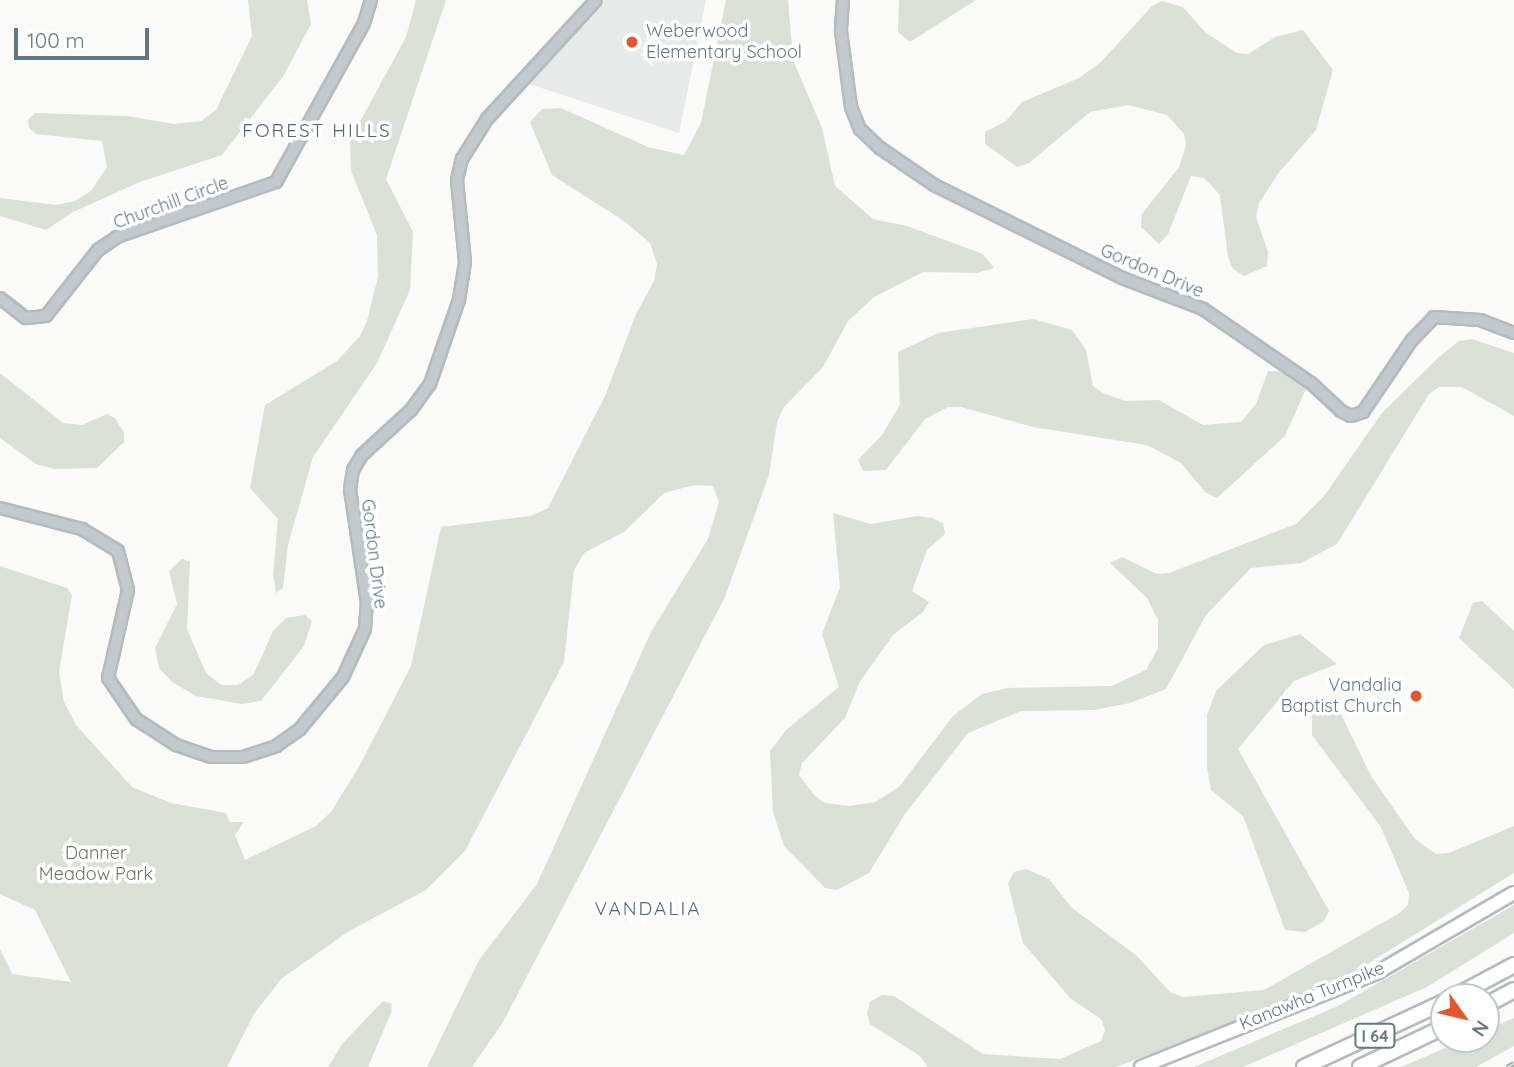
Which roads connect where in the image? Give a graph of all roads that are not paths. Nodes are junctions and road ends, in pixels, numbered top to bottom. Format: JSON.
{"nodes":[{"id":1,"x":371,"y":0,"type":"edge"},
{"id":2,"x":596,"y":0,"type":"edge"},
{"id":3,"x":843,"y":0,"type":"edge"},
{"id":4,"x":1,"y":296,"type":"edge"},
{"id":5,"x":1514,"y":332,"type":"edge"},
{"id":6,"x":0,"y":508,"type":"edge"},
{"id":7,"x":1514,"y":893,"type":"edge"},
{"id":8,"x":1514,"y":965,"type":"edge"},
{"id":9,"x":1480,"y":983,"type":"edge"},
{"id":10,"x":1430,"y":1008,"type":"edge"},
{"id":11,"x":1430,"y":1034,"type":"edge"},
{"id":12,"x":1141,"y":1067,"type":"edge"},
{"id":13,"x":1304,"y":1067,"type":"edge"},
{"id":14,"x":1360,"y":1067,"type":"edge"}],
"edges":[{"from":1,"to":4,"type":"street","name":"Churchill Circle"},
{"from":2,"to":6,"type":"street","name":"Gordon Drive"},
{"from":3,"to":5,"type":"street","name":"Gordon Drive"},
{"from":7,"to":12,"type":"main road","name":"Kanawha Turnpike"},
{"from":8,"to":9,"type":"highway"},
{"from":10,"to":13,"type":"highway","number":"I 64"},
{"from":11,"to":14,"type":"highway","number":"I 64"}]}
